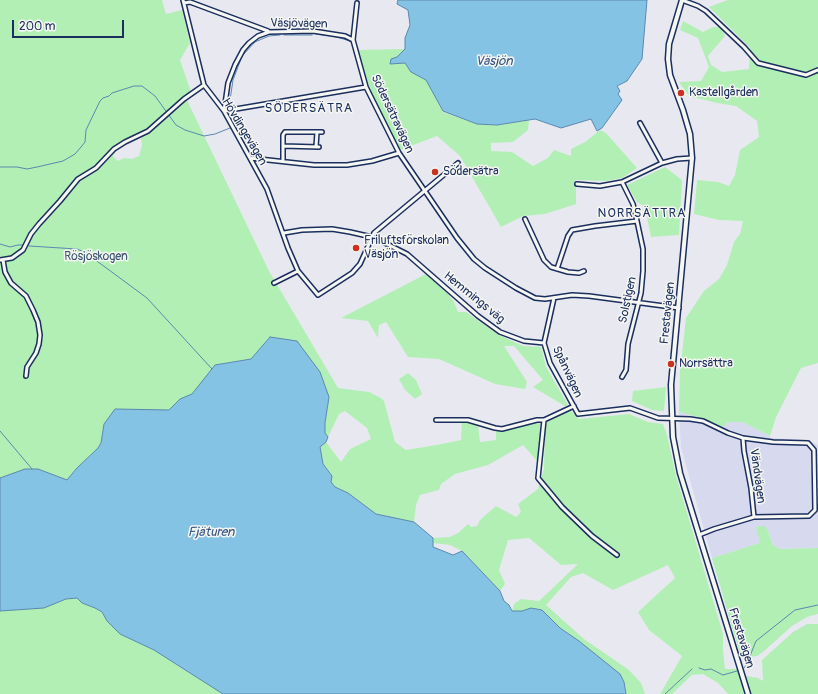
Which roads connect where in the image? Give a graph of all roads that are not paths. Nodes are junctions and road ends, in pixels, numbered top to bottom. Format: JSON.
{"nodes":[{"id":1,"x":682,"y":0,"type":"edge"},
{"id":2,"x":183,"y":2,"type":"edge"},
{"id":3,"x":357,"y":3,"type":"dead end"},
{"id":4,"x":269,"y":32,"type":"junction"},
{"id":5,"x":353,"y":40,"type":"junction"},
{"id":6,"x":818,"y":70,"type":"edge"},
{"id":7,"x":204,"y":85,"type":"junction"},
{"id":8,"x":366,"y":87,"type":"junction"},
{"id":9,"x":224,"y":111,"type":"junction"},
{"id":10,"x":640,"y":123,"type":"dead end"},
{"id":11,"x":317,"y":132,"type":"junction"},
{"id":12,"x":322,"y":132,"type":"dead end"},
{"id":13,"x":283,"y":146,"type":"junction"},
{"id":14,"x":399,"y":153,"type":"junction"},
{"id":15,"x":250,"y":158,"type":"junction"},
{"id":16,"x":692,"y":158,"type":"junction"},
{"id":17,"x":282,"y":161,"type":"junction"},
{"id":18,"x":458,"y":163,"type":"dead end"},
{"id":19,"x":662,"y":163,"type":"junction"},
{"id":20,"x":622,"y":182,"type":"junction"},
{"id":21,"x":577,"y":184,"type":"dead end"},
{"id":22,"x":424,"y":191,"type":"junction"},
{"id":23,"x":525,"y":219,"type":"dead end"},
{"id":24,"x":637,"y":221,"type":"junction"},
{"id":25,"x":284,"y":233,"type":"junction"},
{"id":26,"x":372,"y":237,"type":"junction"},
{"id":27,"x":2,"y":260,"type":"edge"},
{"id":28,"x":558,"y":269,"type":"junction"},
{"id":29,"x":298,"y":271,"type":"junction"},
{"id":30,"x":584,"y":271,"type":"dead end"},
{"id":31,"x":274,"y":282,"type":"dead end"},
{"id":32,"x":554,"y":298,"type":"junction"},
{"id":33,"x":638,"y":303,"type":"junction"},
{"id":34,"x":679,"y":308,"type":"junction"},
{"id":35,"x":544,"y":343,"type":"junction"},
{"id":36,"x":26,"y":376,"type":"dead end"},
{"id":37,"x":622,"y":377,"type":"dead end"},
{"id":38,"x":574,"y":406,"type":"junction"},
{"id":39,"x":672,"y":419,"type":"junction"},
{"id":40,"x":436,"y":420,"type":"dead end"},
{"id":41,"x":544,"y":420,"type":"junction"},
{"id":42,"x":744,"y":438,"type":"junction"},
{"id":43,"x":754,"y":517,"type":"junction"},
{"id":44,"x":699,"y":535,"type":"junction"},
{"id":45,"x":617,"y":555,"type":"dead end"},
{"id":46,"x":748,"y":694,"type":"edge"}],
"edges":[{"from":1,"to":6,"type":"street"},
{"from":1,"to":16,"type":"street","name":"Frestavägen"},
{"from":2,"to":4,"type":"street"},
{"from":2,"to":7,"type":"street","name":"Hövdingevägen"},
{"from":3,"to":5,"type":"street","name":"Södersätravägen"},
{"from":4,"to":5,"type":"street","name":"Väsjövägen"},
{"from":4,"to":9,"type":"street","name":"Väsjövägen"},
{"from":5,"to":8,"type":"street","name":"Södersätravägen"},
{"from":7,"to":9,"type":"street","name":"Hövdingevägen"},
{"from":7,"to":27,"type":"street"},
{"from":8,"to":9,"type":"street"},
{"from":8,"to":14,"type":"street","name":"Södersätravägen"},
{"from":9,"to":15,"type":"street","name":"Hövdingevägen"},
{"from":10,"to":19,"type":"street"},
{"from":11,"to":12,"type":"street"},
{"from":11,"to":13,"type":"street"},
{"from":11,"to":13,"type":"street"},
{"from":13,"to":17,"type":"street"},
{"from":14,"to":17,"type":"street"},
{"from":14,"to":22,"type":"street","name":"Södersätravägen"},
{"from":15,"to":17,"type":"street"},
{"from":15,"to":25,"type":"street","name":"Hövdingevägen"},
{"from":16,"to":19,"type":"street"},
{"from":16,"to":34,"type":"street","name":"Frestavägen"},
{"from":18,"to":22,"type":"street"},
{"from":19,"to":20,"type":"street"},
{"from":20,"to":21,"type":"street"},
{"from":20,"to":24,"type":"street","name":"Solstigen"},
{"from":22,"to":26,"type":"street"},
{"from":22,"to":32,"type":"street","name":"Södersätravägen"},
{"from":23,"to":28,"type":"street"},
{"from":24,"to":28,"type":"street"},
{"from":24,"to":33,"type":"street","name":"Solstigen"},
{"from":25,"to":26,"type":"street","name":"Hemmings väg"},
{"from":25,"to":29,"type":"street","name":"Hövdingevägen"},
{"from":26,"to":29,"type":"street","name":"Hövdingevägen"},
{"from":26,"to":35,"type":"street","name":"Hemmings väg"},
{"from":27,"to":36,"type":"street"},
{"from":28,"to":30,"type":"street"},
{"from":29,"to":31,"type":"street"},
{"from":32,"to":33,"type":"street","name":"Södersätravägen"},
{"from":32,"to":35,"type":"street","name":"Spånvägen"},
{"from":33,"to":34,"type":"street","name":"Södersätravägen"},
{"from":33,"to":37,"type":"street","name":"Solstigen"},
{"from":34,"to":39,"type":"street","name":"Frestavägen"},
{"from":35,"to":38,"type":"street","name":"Spånvägen"},
{"from":38,"to":39,"type":"street"},
{"from":38,"to":41,"type":"street"},
{"from":39,"to":42,"type":"street"},
{"from":39,"to":44,"type":"street","name":"Frestavägen"},
{"from":40,"to":41,"type":"street"},
{"from":41,"to":45,"type":"street"},
{"from":42,"to":43,"type":"street","name":"Vändvägen"},
{"from":42,"to":43,"type":"street"},
{"from":43,"to":44,"type":"street"},
{"from":44,"to":46,"type":"street","name":"Frestavägen"}]}
